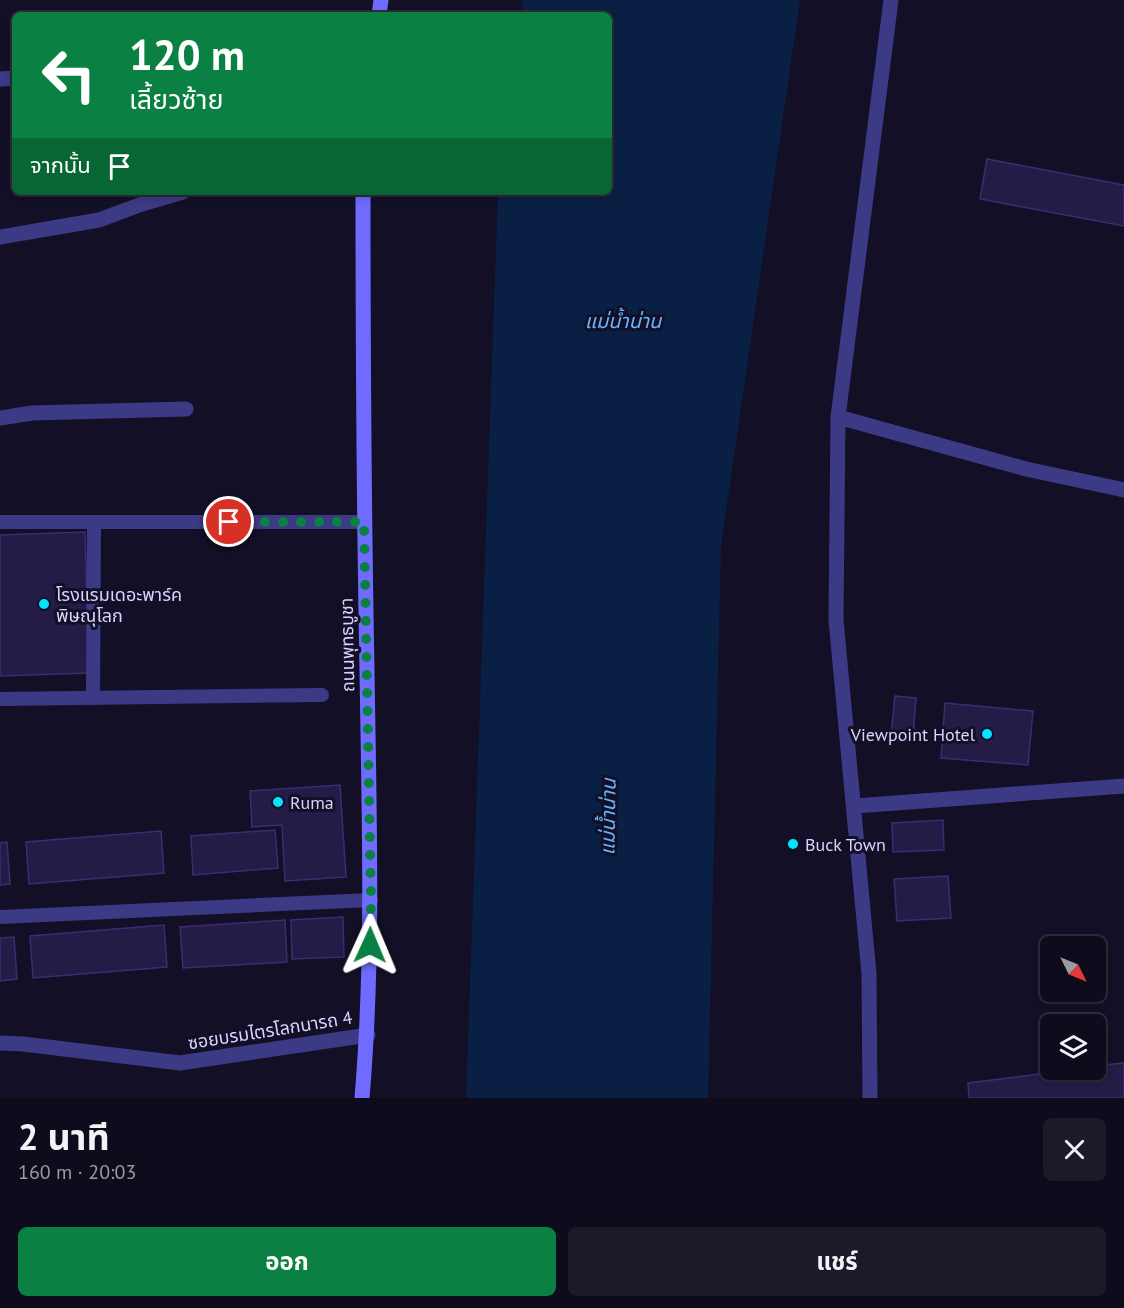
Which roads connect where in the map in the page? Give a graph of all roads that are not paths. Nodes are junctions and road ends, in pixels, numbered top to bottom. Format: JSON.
{"nodes":[{"id":1,"x":891,"y":0,"type":"edge"},
{"id":2,"x":173,"y":195,"type":"edge"},
{"id":3,"x":363,"y":195,"type":"edge"},
{"id":4,"x":0,"y":237,"type":"edge"},
{"id":5,"x":186,"y":408,"type":"dead end"},
{"id":6,"x":838,"y":417,"type":"junction"},
{"id":7,"x":0,"y":418,"type":"edge"},
{"id":8,"x":1124,"y":490,"type":"edge"},
{"id":9,"x":0,"y":522,"type":"edge"},
{"id":10,"x":94,"y":522,"type":"junction"},
{"id":11,"x":364,"y":522,"type":"junction"},
{"id":12,"x":322,"y":695,"type":"dead end"},
{"id":13,"x":93,"y":698,"type":"junction"},
{"id":14,"x":0,"y":699,"type":"edge"},
{"id":15,"x":1124,"y":786,"type":"edge"},
{"id":16,"x":855,"y":806,"type":"junction"},
{"id":17,"x":371,"y":900,"type":"junction"},
{"id":18,"x":0,"y":917,"type":"edge"},
{"id":19,"x":368,"y":1035,"type":"junction"},
{"id":20,"x":0,"y":1043,"type":"edge"},
{"id":21,"x":362,"y":1098,"type":"edge"},
{"id":22,"x":870,"y":1098,"type":"edge"}],
"edges":[{"from":1,"to":6,"type":"street"},
{"from":2,"to":4,"type":"street"},
{"from":3,"to":11,"type":"street","name":"ถนนพุทธบูชา"},
{"from":5,"to":7,"type":"street"},
{"from":6,"to":8,"type":"street"},
{"from":6,"to":16,"type":"street"},
{"from":9,"to":10,"type":"lane"},
{"from":10,"to":11,"type":"lane"},
{"from":10,"to":13,"type":"lane"},
{"from":11,"to":17,"type":"street","name":"ถนนพุทธบูชา"},
{"from":12,"to":13,"type":"lane"},
{"from":13,"to":14,"type":"lane"},
{"from":15,"to":16,"type":"street"},
{"from":16,"to":22,"type":"street"},
{"from":17,"to":18,"type":"lane"},
{"from":17,"to":19,"type":"street","name":"ถนนพุทธบูชา"},
{"from":19,"to":20,"type":"street","name":"ซอยบรมไตรโลกนารถ 4"},
{"from":19,"to":21,"type":"street","name":"ถนนพุทธบูชา"}]}
